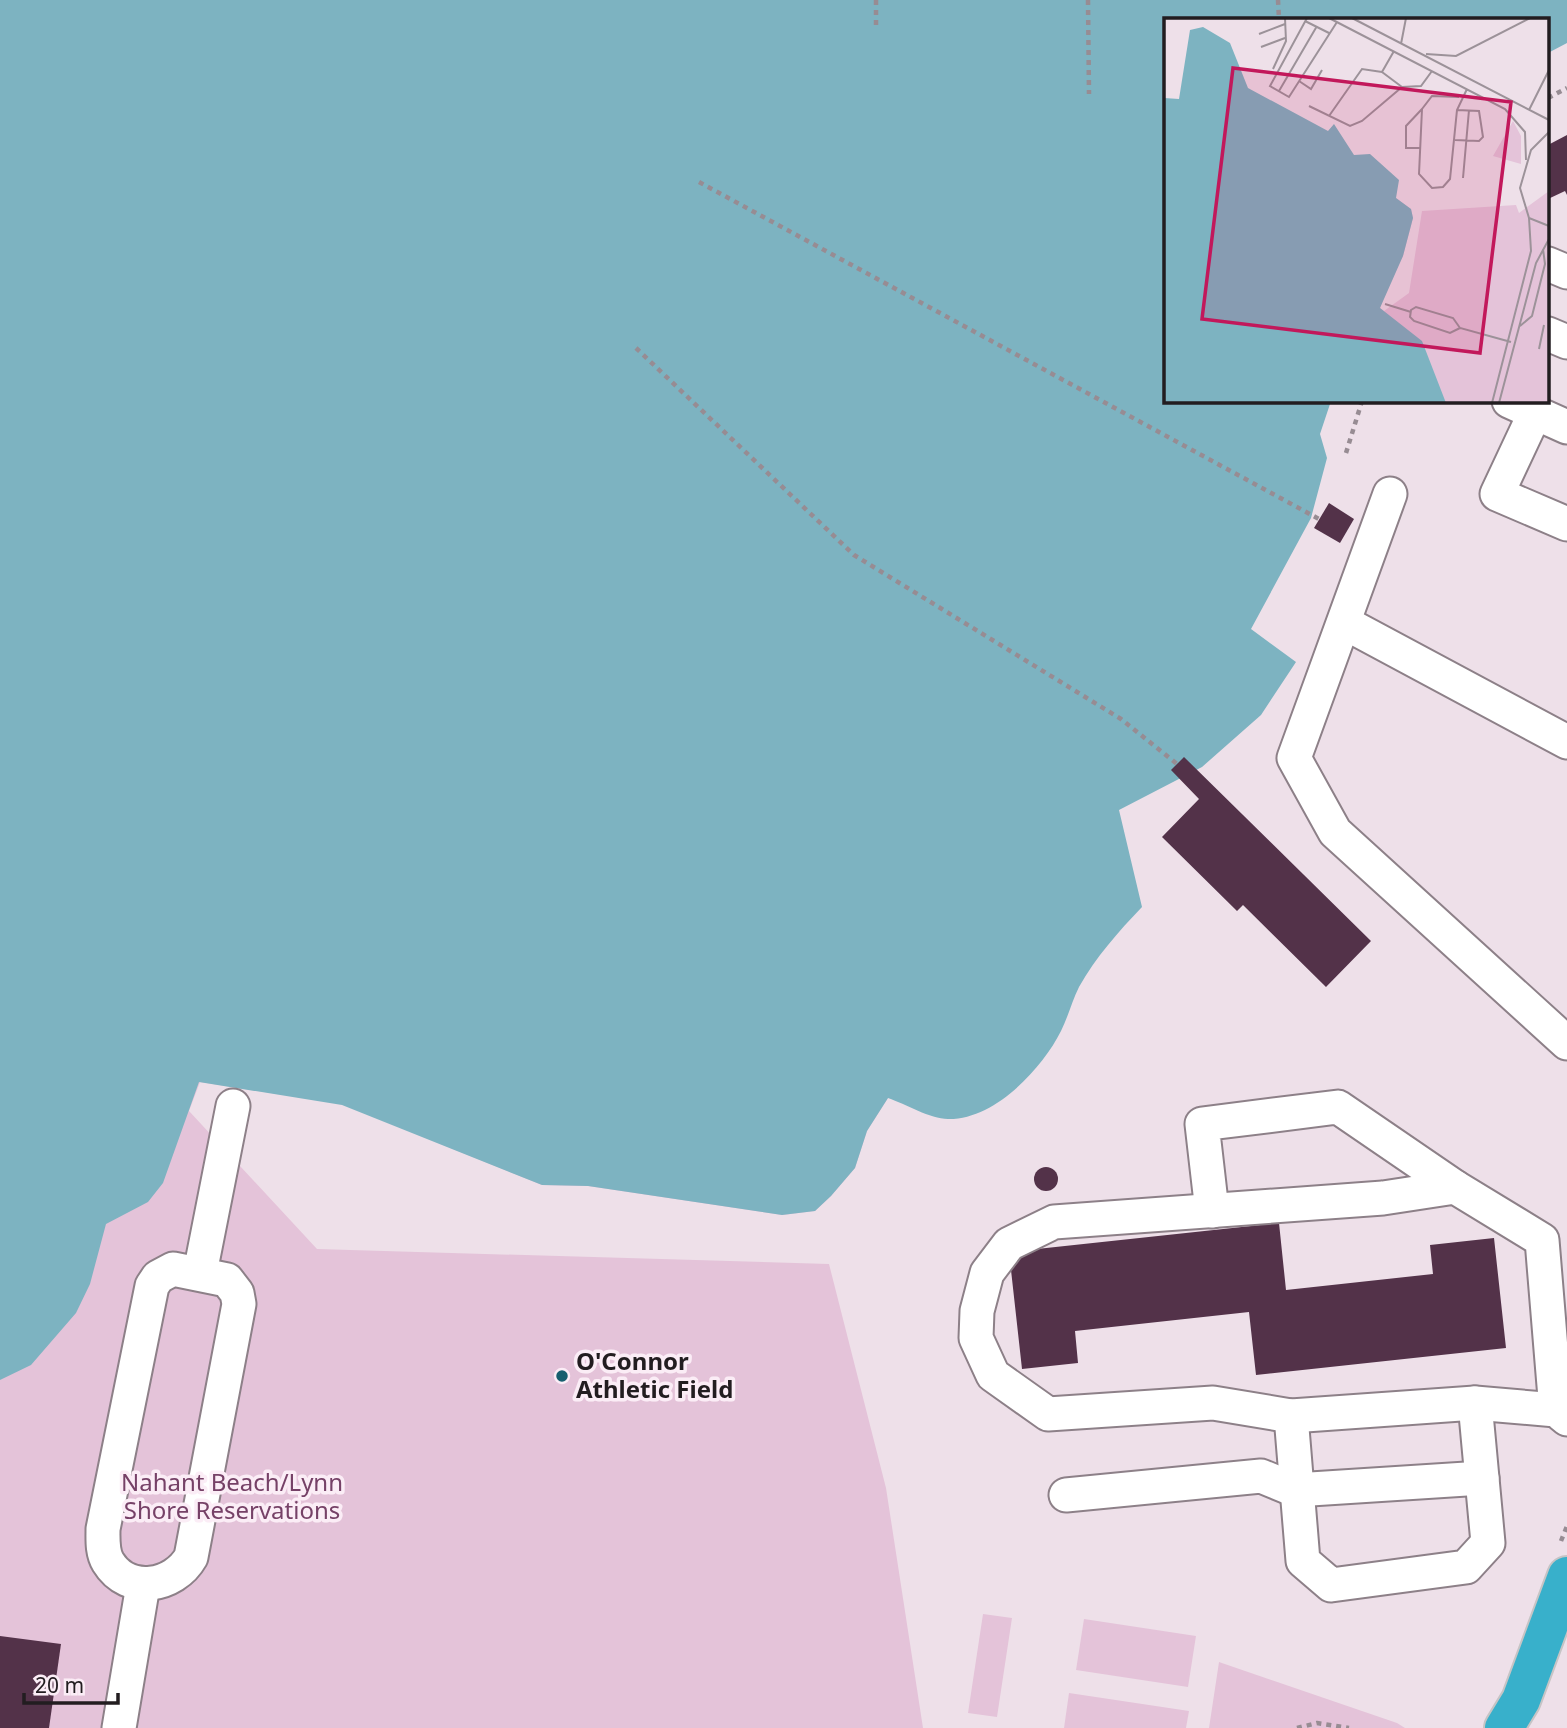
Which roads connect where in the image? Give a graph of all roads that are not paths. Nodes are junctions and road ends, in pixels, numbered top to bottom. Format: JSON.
{"nodes":[{"id":1,"x":1550,"y":265,"type":"edge"},
{"id":2,"x":1567,"y":272,"type":"edge"},
{"id":3,"x":1550,"y":335,"type":"edge"},
{"id":4,"x":1567,"y":342,"type":"edge"},
{"id":5,"x":1522,"y":407,"type":"edge"},
{"id":6,"x":1567,"y":428,"type":"edge"},
{"id":7,"x":1390,"y":494,"type":"dead end"},
{"id":8,"x":1567,"y":524,"type":"edge"},
{"id":9,"x":1345,"y":623,"type":"junction"},
{"id":10,"x":1567,"y":742,"type":"edge"},
{"id":11,"x":1567,"y":1043,"type":"edge"},
{"id":12,"x":233,"y":1106,"type":"dead end"},
{"id":13,"x":1455,"y":1187,"type":"junction"},
{"id":14,"x":1212,"y":1211,"type":"junction"},
{"id":15,"x":200,"y":1273,"type":"junction"},
{"id":16,"x":1475,"y":1403,"type":"junction"},
{"id":17,"x":1561,"y":1415,"type":"edge"},
{"id":18,"x":1291,"y":1416,"type":"junction"},
{"id":19,"x":1482,"y":1478,"type":"junction"},
{"id":20,"x":1295,"y":1490,"type":"junction"},
{"id":21,"x":1066,"y":1495,"type":"dead end"},
{"id":22,"x":1567,"y":1576,"type":"edge"},
{"id":23,"x":143,"y":1585,"type":"junction"},
{"id":24,"x":119,"y":1728,"type":"edge"},
{"id":25,"x":1504,"y":1728,"type":"edge"}],
"edges":[{"from":1,"to":2,"type":"lane"},
{"from":3,"to":4,"type":"lane"},
{"from":5,"to":6,"type":"lane"},
{"from":5,"to":8,"type":"lane"},
{"from":7,"to":9,"type":"lane"},
{"from":9,"to":10,"type":"lane"},
{"from":9,"to":11,"type":"lane"},
{"from":12,"to":15,"type":"lane"},
{"from":13,"to":14,"type":"lane"},
{"from":13,"to":14,"type":"lane"},
{"from":13,"to":17,"type":"lane"},
{"from":14,"to":18,"type":"lane"},
{"from":15,"to":23,"type":"lane"},
{"from":15,"to":23,"type":"lane"},
{"from":16,"to":17,"type":"lane"},
{"from":16,"to":18,"type":"lane"},
{"from":16,"to":19,"type":"lane"},
{"from":18,"to":20,"type":"lane"},
{"from":19,"to":20,"type":"lane"},
{"from":19,"to":20,"type":"lane"},
{"from":20,"to":21,"type":"lane"},
{"from":22,"to":25,"type":"highway"},
{"from":23,"to":24,"type":"lane"}]}
